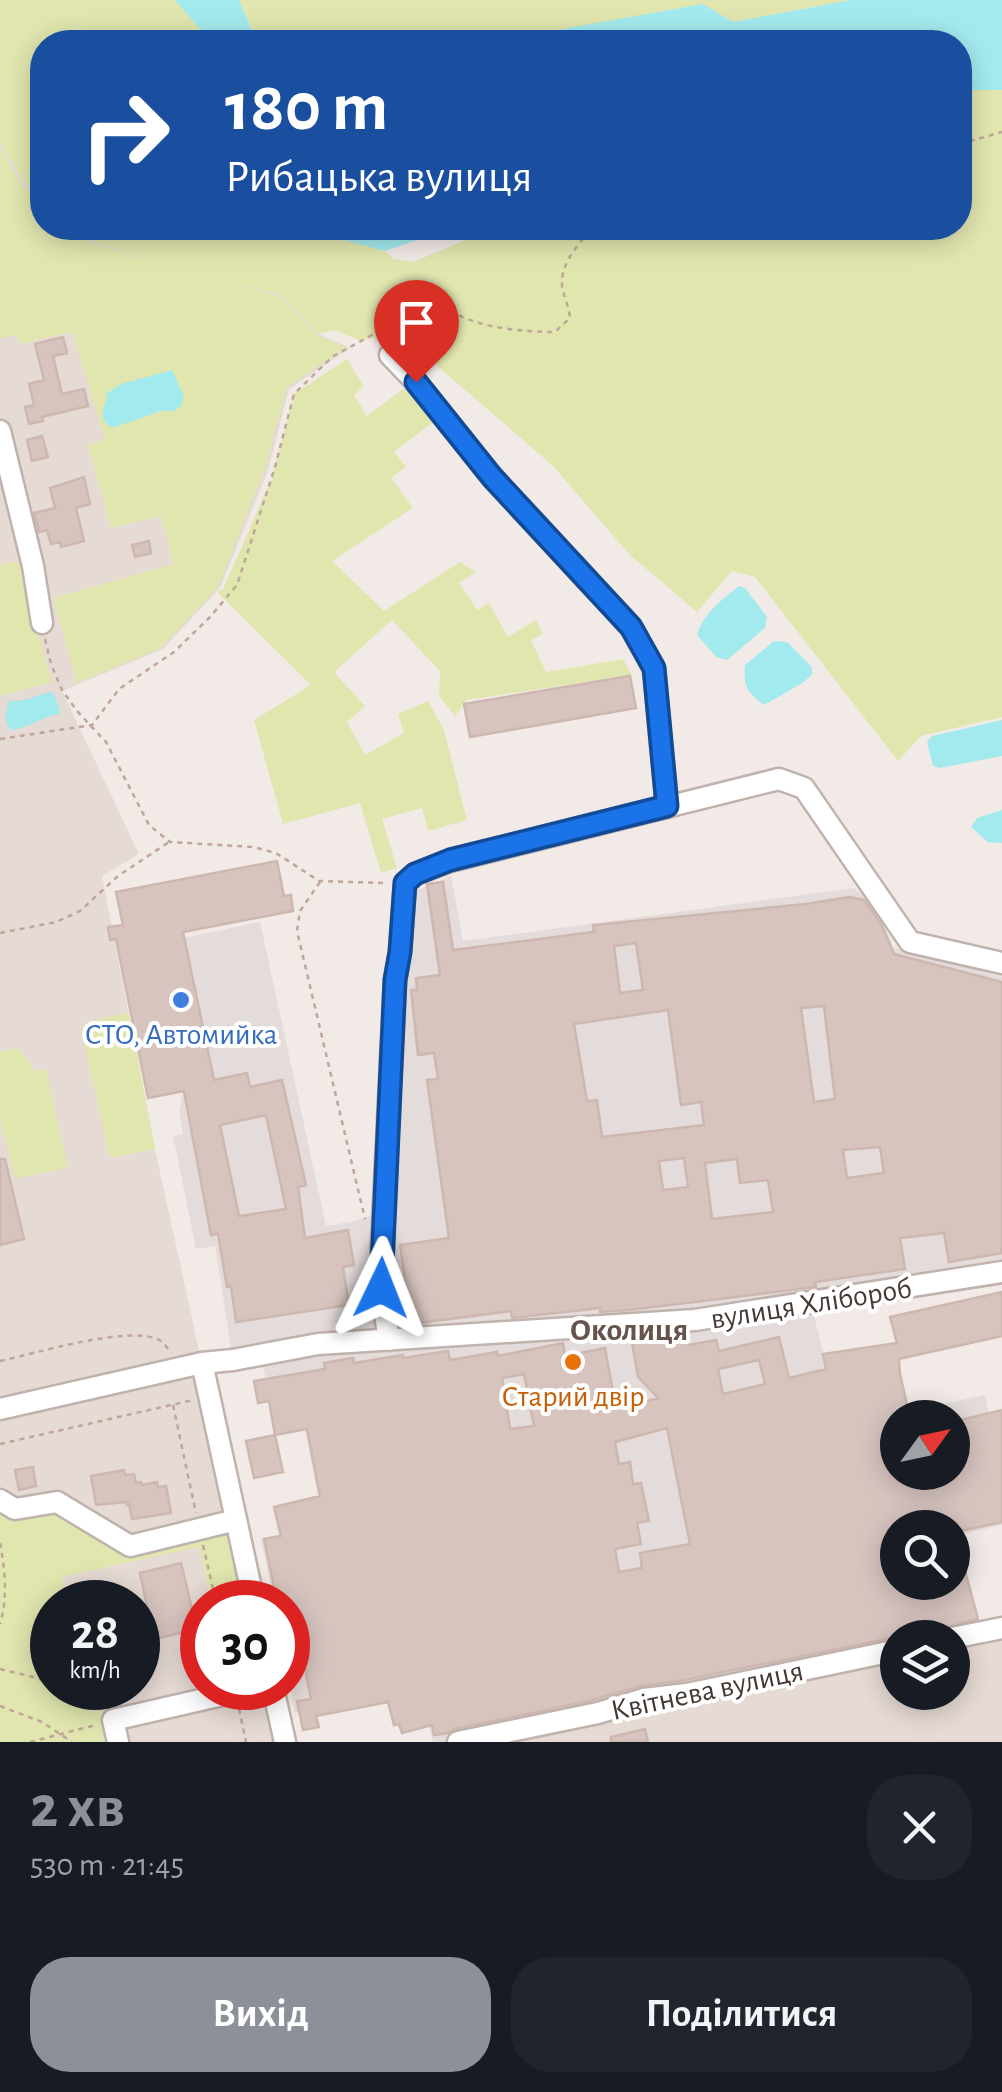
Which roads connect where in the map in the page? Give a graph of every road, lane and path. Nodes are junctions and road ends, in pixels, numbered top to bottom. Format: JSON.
{"nodes":[{"id":1,"x":1002,"y":132,"type":"edge"},
{"id":2,"x":972,"y":141,"type":"edge"},
{"id":3,"x":583,"y":240,"type":"edge"},
{"id":4,"x":379,"y":331,"type":"junction"},
{"id":5,"x":390,"y":355,"type":"joint"},
{"id":6,"x":0,"y":431,"type":"edge"},
{"id":7,"x":42,"y":623,"type":"joint"},
{"id":8,"x":92,"y":725,"type":"junction"},
{"id":9,"x":0,"y":739,"type":"edge"},
{"id":10,"x":667,"y":806,"type":"junction"},
{"id":11,"x":170,"y":842,"type":"junction"},
{"id":12,"x":321,"y":881,"type":"junction"},
{"id":13,"x":405,"y":883,"type":"junction"},
{"id":14,"x":0,"y":933,"type":"edge"},
{"id":15,"x":1002,"y":963,"type":"edge"},
{"id":16,"x":368,"y":1231,"type":"dead end"},
{"id":17,"x":1002,"y":1272,"type":"edge"},
{"id":18,"x":389,"y":1340,"type":"junction"},
{"id":19,"x":0,"y":1362,"type":"edge"},
{"id":20,"x":194,"y":1366,"type":"junction"},
{"id":21,"x":209,"y":1396,"type":"junction"},
{"id":22,"x":173,"y":1405,"type":"junction"},
{"id":23,"x":0,"y":1409,"type":"edge"},
{"id":24,"x":0,"y":1444,"type":"edge"},
{"id":25,"x":0,"y":1500,"type":"edge"},
{"id":26,"x":236,"y":1520,"type":"junction"},
{"id":27,"x":200,"y":1530,"type":"junction"},
{"id":28,"x":0,"y":1544,"type":"edge"},
{"id":29,"x":211,"y":1580,"type":"edge"},
{"id":30,"x":249,"y":1580,"type":"edge"},
{"id":31,"x":0,"y":1624,"type":"edge"},
{"id":32,"x":1002,"y":1628,"type":"edge"},
{"id":33,"x":970,"y":1634,"type":"edge"},
{"id":34,"x":880,"y":1654,"type":"edge"},
{"id":35,"x":0,"y":1669,"type":"edge"},
{"id":36,"x":30,"y":1676,"type":"edge"},
{"id":37,"x":180,"y":1705,"type":"edge"},
{"id":38,"x":0,"y":1706,"type":"edge"},
{"id":39,"x":98,"y":1710,"type":"edge"},
{"id":40,"x":245,"y":1710,"type":"edge"},
{"id":41,"x":278,"y":1710,"type":"edge"},
{"id":42,"x":113,"y":1720,"type":"junction"},
{"id":43,"x":60,"y":1733,"type":"junction"},
{"id":44,"x":30,"y":1742,"type":"edge"},
{"id":45,"x":72,"y":1742,"type":"edge"},
{"id":46,"x":118,"y":1742,"type":"edge"},
{"id":47,"x":246,"y":1742,"type":"edge"},
{"id":48,"x":285,"y":1742,"type":"edge"},
{"id":49,"x":458,"y":1742,"type":"edge"}],
"edges":[{"from":1,"to":2,"type":"path"},
{"from":3,"to":4,"type":"path"},
{"from":4,"to":5,"type":"path"},
{"from":4,"to":8,"type":"path"},
{"from":5,"to":10,"type":"street"},
{"from":6,"to":7,"type":"street"},
{"from":7,"to":8,"type":"path"},
{"from":8,"to":9,"type":"path"},
{"from":8,"to":11,"type":"path"},
{"from":10,"to":13,"type":"street"},
{"from":10,"to":15,"type":"street"},
{"from":11,"to":12,"type":"path"},
{"from":11,"to":14,"type":"path"},
{"from":12,"to":13,"type":"path"},
{"from":12,"to":16,"type":"path"},
{"from":13,"to":18,"type":"street"},
{"from":17,"to":18,"type":"street","name":"вулиця Хлібороб"},
{"from":18,"to":20,"type":"street","name":"вулиця Хлібороб"},
{"from":19,"to":20,"type":"path"},
{"from":20,"to":21,"type":"street"},
{"from":20,"to":23,"type":"street","name":"вулиця Хлібороб"},
{"from":21,"to":22,"type":"path"},
{"from":21,"to":26,"type":"street"},
{"from":22,"to":24,"type":"path"},
{"from":22,"to":27,"type":"path"},
{"from":25,"to":27,"type":"street"},
{"from":26,"to":27,"type":"street"},
{"from":26,"to":30,"type":"street"},
{"from":27,"to":29,"type":"path"},
{"from":28,"to":31,"type":"path"},
{"from":32,"to":33,"type":"street"},
{"from":34,"to":49,"type":"street","name":"Квітнева вулиця"},
{"from":35,"to":36,"type":"path"},
{"from":37,"to":42,"type":"street"},
{"from":38,"to":43,"type":"path"},
{"from":39,"to":42,"type":"path"},
{"from":40,"to":47,"type":"path"},
{"from":41,"to":48,"type":"street"},
{"from":42,"to":43,"type":"path"},
{"from":42,"to":46,"type":"street"},
{"from":43,"to":44,"type":"path"},
{"from":43,"to":45,"type":"path"}]}
